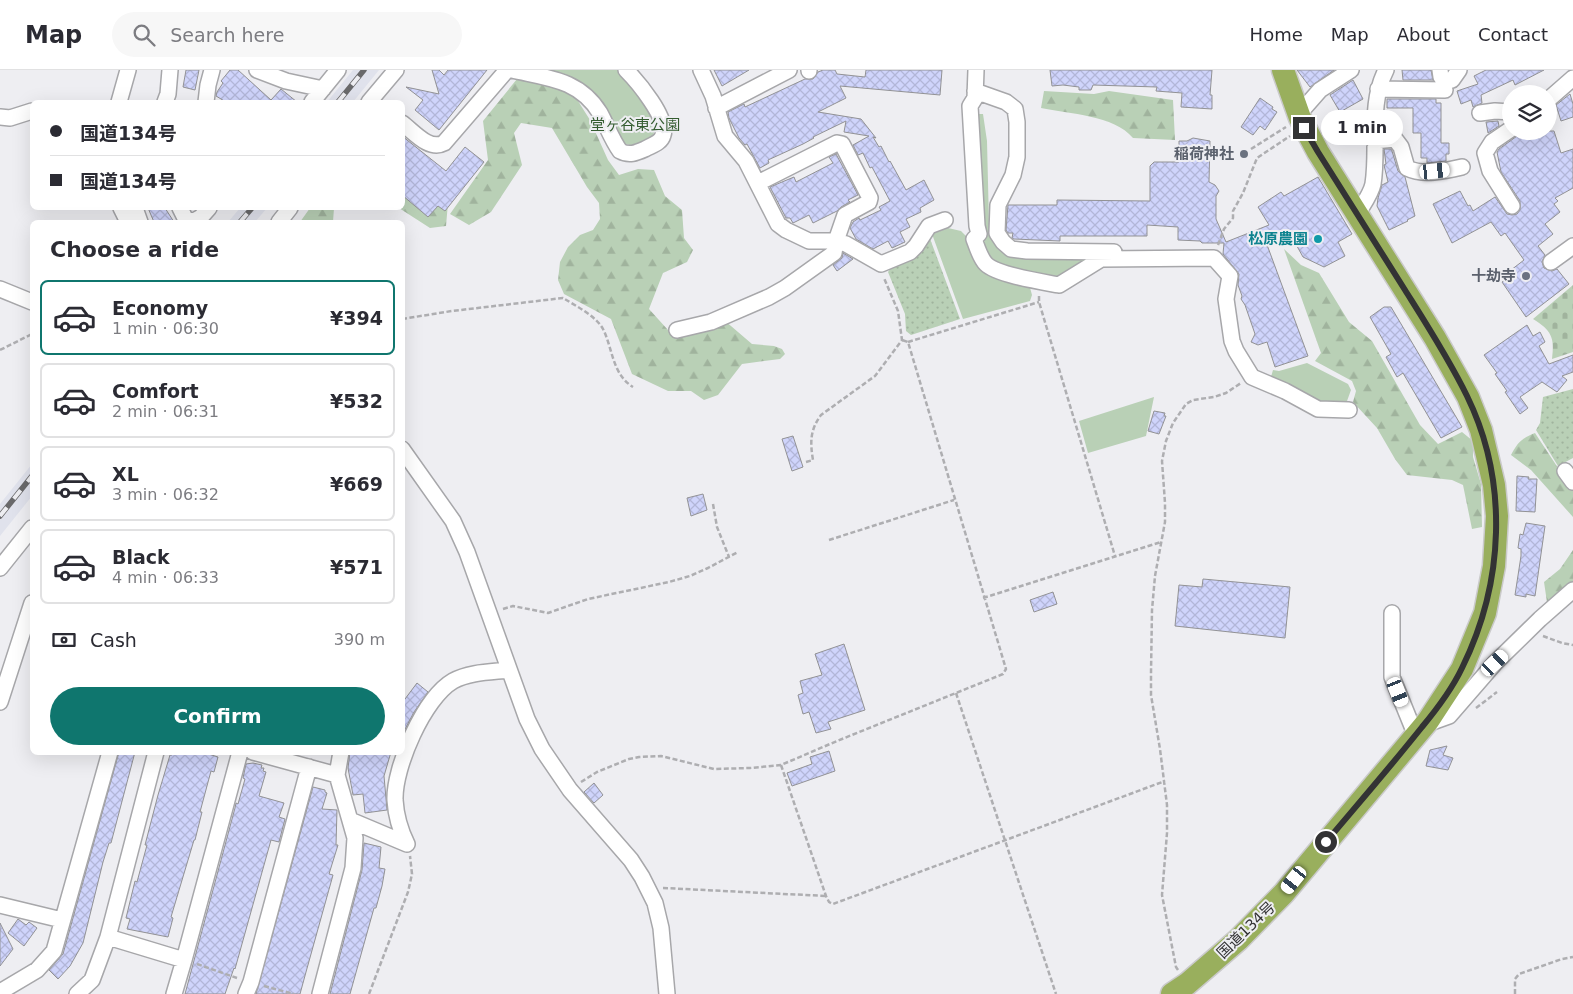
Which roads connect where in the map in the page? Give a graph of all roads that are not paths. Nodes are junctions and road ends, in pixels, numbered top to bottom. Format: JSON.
{"nodes":[{"id":1,"x":128,"y":70,"type":"edge"},
{"id":2,"x":170,"y":70,"type":"edge"},
{"id":3,"x":212,"y":70,"type":"edge"},
{"id":4,"x":257,"y":70,"type":"edge"},
{"id":5,"x":338,"y":70,"type":"edge"},
{"id":6,"x":396,"y":70,"type":"edge"},
{"id":7,"x":507,"y":70,"type":"edge"},
{"id":8,"x":512,"y":70,"type":"edge"},
{"id":9,"x":626,"y":70,"type":"edge"},
{"id":10,"x":701,"y":70,"type":"edge"},
{"id":11,"x":789,"y":70,"type":"edge"},
{"id":12,"x":976,"y":70,"type":"edge"},
{"id":13,"x":1283,"y":70,"type":"edge"},
{"id":14,"x":1351,"y":70,"type":"edge"},
{"id":15,"x":1386,"y":70,"type":"edge"},
{"id":16,"x":1440,"y":70,"type":"edge"},
{"id":17,"x":1459,"y":70,"type":"edge"},
{"id":18,"x":1573,"y":78,"type":"edge"},
{"id":19,"x":323,"y":89,"type":"junction"},
{"id":20,"x":1378,"y":89,"type":"junction"},
{"id":21,"x":1444,"y":90,"type":"dead end"},
{"id":22,"x":975,"y":91,"type":"junction"},
{"id":23,"x":1557,"y":92,"type":"edge"},
{"id":24,"x":120,"y":100,"type":"edge"},
{"id":25,"x":166,"y":100,"type":"edge"},
{"id":26,"x":206,"y":100,"type":"edge"},
{"id":27,"x":314,"y":100,"type":"edge"},
{"id":28,"x":373,"y":100,"type":"edge"},
{"id":29,"x":716,"y":108,"type":"junction"},
{"id":30,"x":1502,"y":111,"type":"edge"},
{"id":31,"x":30,"y":112,"type":"edge"},
{"id":32,"x":1480,"y":113,"type":"dead end"},
{"id":33,"x":1298,"y":115,"type":"junction"},
{"id":34,"x":0,"y":116,"type":"edge"},
{"id":35,"x":405,"y":125,"type":"edge"},
{"id":36,"x":1502,"y":135,"type":"edge"},
{"id":37,"x":1374,"y":141,"type":"junction"},
{"id":38,"x":1462,"y":167,"type":"dead end"},
{"id":39,"x":758,"y":182,"type":"junction"},
{"id":40,"x":1512,"y":206,"type":"dead end"},
{"id":41,"x":181,"y":210,"type":"edge"},
{"id":42,"x":207,"y":210,"type":"edge"},
{"id":43,"x":288,"y":210,"type":"edge"},
{"id":44,"x":1357,"y":215,"type":"junction"},
{"id":45,"x":188,"y":220,"type":"edge"},
{"id":46,"x":196,"y":220,"type":"edge"},
{"id":47,"x":281,"y":220,"type":"edge"},
{"id":48,"x":945,"y":220,"type":"dead end"},
{"id":49,"x":836,"y":241,"type":"junction"},
{"id":50,"x":1573,"y":246,"type":"edge"},
{"id":51,"x":1160,"y":258,"type":"junction"},
{"id":52,"x":1551,"y":262,"type":"dead end"},
{"id":53,"x":0,"y":289,"type":"edge"},
{"id":54,"x":30,"y":301,"type":"edge"},
{"id":55,"x":677,"y":330,"type":"dead end"},
{"id":56,"x":1349,"y":410,"type":"dead end"},
{"id":57,"x":405,"y":453,"type":"edge"},
{"id":58,"x":30,"y":532,"type":"edge"},
{"id":59,"x":0,"y":568,"type":"edge"},
{"id":60,"x":1573,"y":590,"type":"edge"},
{"id":61,"x":30,"y":609,"type":"edge"},
{"id":62,"x":1392,"y":613,"type":"dead end"},
{"id":63,"x":509,"y":670,"type":"junction"},
{"id":64,"x":0,"y":702,"type":"edge"},
{"id":65,"x":1419,"y":731,"type":"junction"},
{"id":66,"x":109,"y":755,"type":"edge"},
{"id":67,"x":155,"y":755,"type":"edge"},
{"id":68,"x":239,"y":755,"type":"edge"},
{"id":69,"x":264,"y":755,"type":"edge"},
{"id":70,"x":340,"y":755,"type":"edge"},
{"id":71,"x":309,"y":767,"type":"junction"},
{"id":72,"x":337,"y":775,"type":"junction"},
{"id":73,"x":350,"y":820,"type":"junction"},
{"id":74,"x":0,"y":905,"type":"edge"},
{"id":75,"x":62,"y":920,"type":"junction"},
{"id":76,"x":108,"y":937,"type":"junction"},
{"id":77,"x":184,"y":960,"type":"junction"},
{"id":78,"x":1180,"y":989,"type":"edge"},
{"id":79,"x":0,"y":992,"type":"edge"},
{"id":80,"x":77,"y":994,"type":"edge"},
{"id":81,"x":174,"y":994,"type":"edge"},
{"id":82,"x":246,"y":994,"type":"edge"},
{"id":83,"x":320,"y":994,"type":"edge"},
{"id":84,"x":667,"y":994,"type":"edge"}],
"edges":[{"from":1,"to":24,"type":"street"},
{"from":2,"to":25,"type":"street"},
{"from":3,"to":26,"type":"street"},
{"from":4,"to":19,"type":"street"},
{"from":5,"to":19,"type":"street"},
{"from":6,"to":28,"type":"street"},
{"from":7,"to":35,"type":"street"},
{"from":8,"to":9,"type":"street"},
{"from":10,"to":29,"type":"street"},
{"from":11,"to":29,"type":"street"},
{"from":12,"to":22,"type":"street"},
{"from":13,"to":33,"type":"highway","name":"国道134号"},
{"from":14,"to":33,"type":"street"},
{"from":15,"to":20,"type":"street"},
{"from":16,"to":17,"type":"street"},
{"from":18,"to":23,"type":"street"},
{"from":19,"to":27,"type":"street"},
{"from":20,"to":21,"type":"street"},
{"from":20,"to":37,"type":"street"},
{"from":22,"to":51,"type":"street"},
{"from":22,"to":51,"type":"street"},
{"from":29,"to":39,"type":"street"},
{"from":30,"to":32,"type":"street"},
{"from":31,"to":34,"type":"street"},
{"from":33,"to":44,"type":"highway","name":"国道134号"},
{"from":36,"to":40,"type":"street"},
{"from":37,"to":38,"type":"street"},
{"from":37,"to":44,"type":"street"},
{"from":39,"to":49,"type":"street"},
{"from":39,"to":49,"type":"street"},
{"from":41,"to":45,"type":"street"},
{"from":42,"to":46,"type":"street"},
{"from":43,"to":47,"type":"street"},
{"from":44,"to":65,"type":"highway","name":"国道134号"},
{"from":48,"to":49,"type":"street"},
{"from":49,"to":55,"type":"street"},
{"from":50,"to":52,"type":"street"},
{"from":51,"to":56,"type":"street"},
{"from":53,"to":54,"type":"street"},
{"from":57,"to":63,"type":"street"},
{"from":58,"to":59,"type":"street"},
{"from":60,"to":65,"type":"street"},
{"from":61,"to":64,"type":"street"},
{"from":62,"to":65,"type":"street"},
{"from":63,"to":73,"type":"street"},
{"from":63,"to":84,"type":"street"},
{"from":65,"to":78,"type":"highway","name":"国道134号"},
{"from":66,"to":75,"type":"street"},
{"from":67,"to":76,"type":"street"},
{"from":68,"to":77,"type":"street"},
{"from":69,"to":71,"type":"street"},
{"from":70,"to":72,"type":"street"},
{"from":71,"to":72,"type":"street"},
{"from":71,"to":82,"type":"street"},
{"from":72,"to":73,"type":"street"},
{"from":73,"to":83,"type":"street"},
{"from":74,"to":75,"type":"street"},
{"from":75,"to":79,"type":"street"},
{"from":76,"to":77,"type":"street"},
{"from":76,"to":80,"type":"street"},
{"from":77,"to":81,"type":"street"}]}
